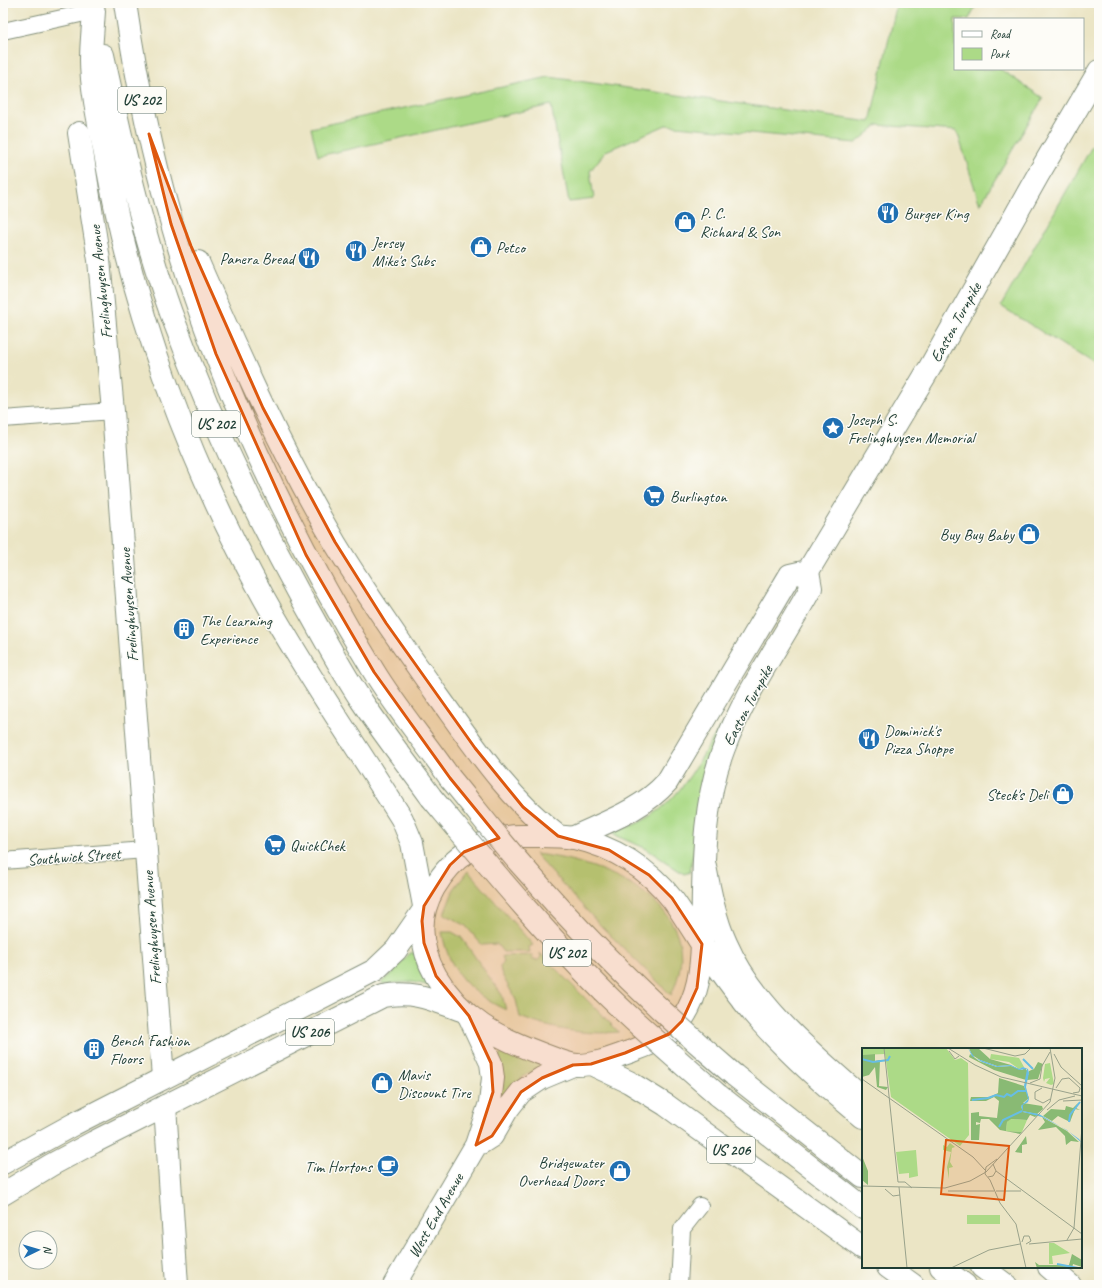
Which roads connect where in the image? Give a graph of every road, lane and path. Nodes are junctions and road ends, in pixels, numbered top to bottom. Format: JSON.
{"nodes":[{"id":1,"x":127,"y":4,"type":"edge"},
{"id":2,"x":94,"y":7,"type":"edge"},
{"id":3,"x":3,"y":31,"type":"edge"},
{"id":4,"x":1099,"y":71,"type":"edge"},
{"id":5,"x":79,"y":133,"type":"dead end"},
{"id":6,"x":149,"y":134,"type":"junction"},
{"id":7,"x":113,"y":411,"type":"junction"},
{"id":8,"x":3,"y":419,"type":"edge"},
{"id":9,"x":808,"y":571,"type":"junction"},
{"id":10,"x":565,"y":837,"type":"junction"},
{"id":11,"x":145,"y":850,"type":"junction"},
{"id":12,"x":3,"y":861,"type":"edge"},
{"id":13,"x":704,"y":866,"type":"junction"},
{"id":14,"x":424,"y":908,"type":"junction"},
{"id":15,"x":702,"y":944,"type":"junction"},
{"id":16,"x":465,"y":1013,"type":"junction"},
{"id":17,"x":582,"y":1064,"type":"junction"},
{"id":18,"x":163,"y":1078,"type":"junction"},
{"id":19,"x":862,"y":1098,"type":"edge"},
{"id":20,"x":165,"y":1106,"type":"junction"},
{"id":21,"x":862,"y":1116,"type":"edge"},
{"id":22,"x":476,"y":1146,"type":"junction"},
{"id":23,"x":3,"y":1163,"type":"edge"},
{"id":24,"x":862,"y":1176,"type":"edge"},
{"id":25,"x":3,"y":1194,"type":"edge"},
{"id":26,"x":700,"y":1206,"type":"dead end"},
{"id":27,"x":862,"y":1207,"type":"edge"},
{"id":28,"x":862,"y":1247,"type":"edge"},
{"id":29,"x":889,"y":1268,"type":"edge"},
{"id":30,"x":942,"y":1268,"type":"edge"},
{"id":31,"x":983,"y":1268,"type":"edge"},
{"id":32,"x":1050,"y":1268,"type":"edge"},
{"id":33,"x":178,"y":1285,"type":"edge"},
{"id":34,"x":394,"y":1285,"type":"edge"},
{"id":35,"x":679,"y":1285,"type":"edge"},
{"id":36,"x":913,"y":1285,"type":"edge"},
{"id":37,"x":966,"y":1285,"type":"edge"},
{"id":38,"x":1006,"y":1285,"type":"edge"},
{"id":39,"x":1070,"y":1285,"type":"edge"}],
"edges":[{"from":1,"to":6,"type":"main road","number":"US 202"},
{"from":2,"to":3,"type":"street"},
{"from":2,"to":14,"type":"main road"},
{"from":2,"to":27,"type":"main road","number":"US 202","bridge":true},
{"from":4,"to":9,"type":"main road","name":"Easton Turnpike"},
{"from":5,"to":7,"type":"main road","name":"Frelinghuysen Avenue"},
{"from":6,"to":10,"type":"main road"},
{"from":6,"to":24,"type":"main road","number":"US 202","bridge":true},
{"from":7,"to":8,"type":"street"},
{"from":7,"to":11,"type":"main road","name":"Frelinghuysen Avenue"},
{"from":9,"to":10,"type":"main road","name":"Easton Turnpike"},
{"from":9,"to":13,"type":"main road","name":"Easton Turnpike"},
{"from":10,"to":14,"type":"main road","number":"US 206"},
{"from":10,"to":15,"type":"main road","number":"US 206"},
{"from":11,"to":12,"type":"street","name":"Southwick Street"},
{"from":11,"to":18,"type":"main road","name":"Frelinghuysen Avenue"},
{"from":13,"to":15,"type":"main road","name":"Easton Turnpike"},
{"from":13,"to":19,"type":"main road"},
{"from":14,"to":16,"type":"main road","number":"US 206"},
{"from":14,"to":18,"type":"main road","number":"US 206"},
{"from":15,"to":17,"type":"main road","name":"Easton Turnpike"},
{"from":15,"to":21,"type":"main road","number":"US 206"},
{"from":16,"to":17,"type":"main road","number":"US 206"},
{"from":16,"to":20,"type":"main road","number":"US 206"},
{"from":16,"to":22,"type":"main road","name":"West End Avenue"},
{"from":17,"to":22,"type":"main road","name":"West End Avenue"},
{"from":17,"to":28,"type":"main road","number":"US 206"},
{"from":18,"to":23,"type":"main road","number":"US 206"},
{"from":20,"to":25,"type":"main road","number":"US 206"},
{"from":20,"to":33,"type":"main road"},
{"from":22,"to":34,"type":"main road","name":"West End Avenue"},
{"from":26,"to":35,"type":"street"},
{"from":29,"to":36,"type":"main road"},
{"from":30,"to":37,"type":"main road"},
{"from":31,"to":38,"type":"main road"},
{"from":32,"to":39,"type":"main road"}]}
